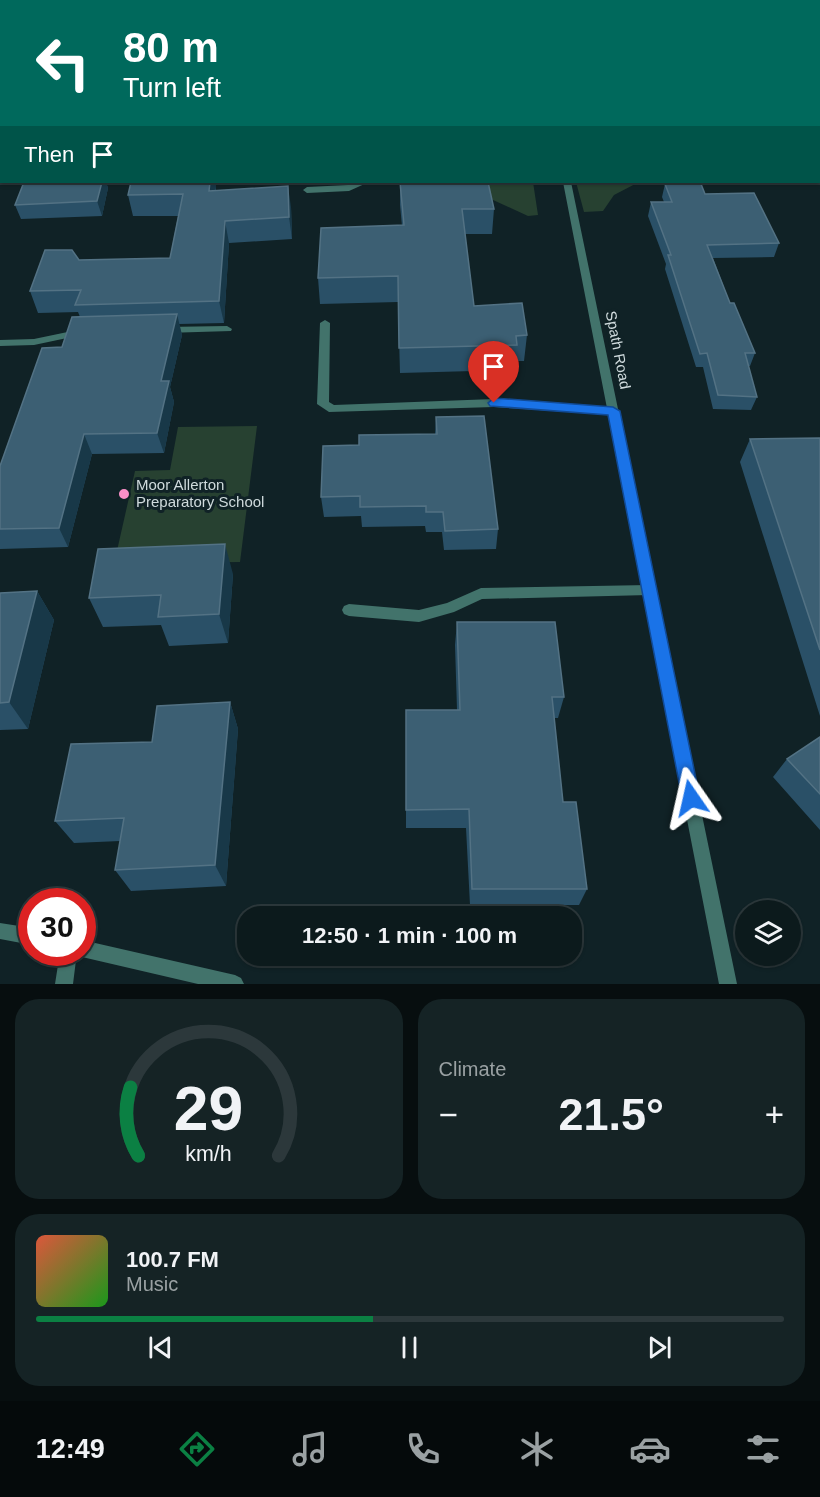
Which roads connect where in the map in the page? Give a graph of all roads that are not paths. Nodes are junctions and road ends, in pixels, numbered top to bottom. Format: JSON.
{"nodes":[{"id":1,"x":362,"y":183,"type":"edge"},
{"id":2,"x":567,"y":183,"type":"edge"},
{"id":3,"x":307,"y":190,"type":"dead end"},
{"id":4,"x":325,"y":323,"type":"dead end"},
{"id":5,"x":227,"y":329,"type":"dead end"},
{"id":6,"x":155,"y":330,"type":"edge"},
{"id":7,"x":96,"y":331,"type":"edge"},
{"id":8,"x":0,"y":343,"type":"edge"},
{"id":9,"x":613,"y":411,"type":"junction"},
{"id":10,"x":649,"y":590,"type":"junction"},
{"id":11,"x":349,"y":610,"type":"dead end"},
{"id":12,"x":0,"y":931,"type":"edge"},
{"id":13,"x":18,"y":934,"type":"edge"},
{"id":14,"x":96,"y":951,"type":"edge"},
{"id":15,"x":67,"y":966,"type":"edge"},
{"id":16,"x":64,"y":984,"type":"edge"},
{"id":17,"x":234,"y":984,"type":"edge"},
{"id":18,"x":728,"y":984,"type":"edge"}],
"edges":[{"from":1,"to":3,"type":"street"},
{"from":2,"to":9,"type":"street","name":"Spath Road"},
{"from":4,"to":9,"type":"street"},
{"from":5,"to":6,"type":"street"},
{"from":7,"to":8,"type":"street"},
{"from":9,"to":10,"type":"street","name":"Spath Road"},
{"from":10,"to":11,"type":"street"},
{"from":10,"to":18,"type":"street","name":"Spath Road"},
{"from":12,"to":13,"type":"street"},
{"from":14,"to":17,"type":"street"},
{"from":15,"to":16,"type":"street"}]}
